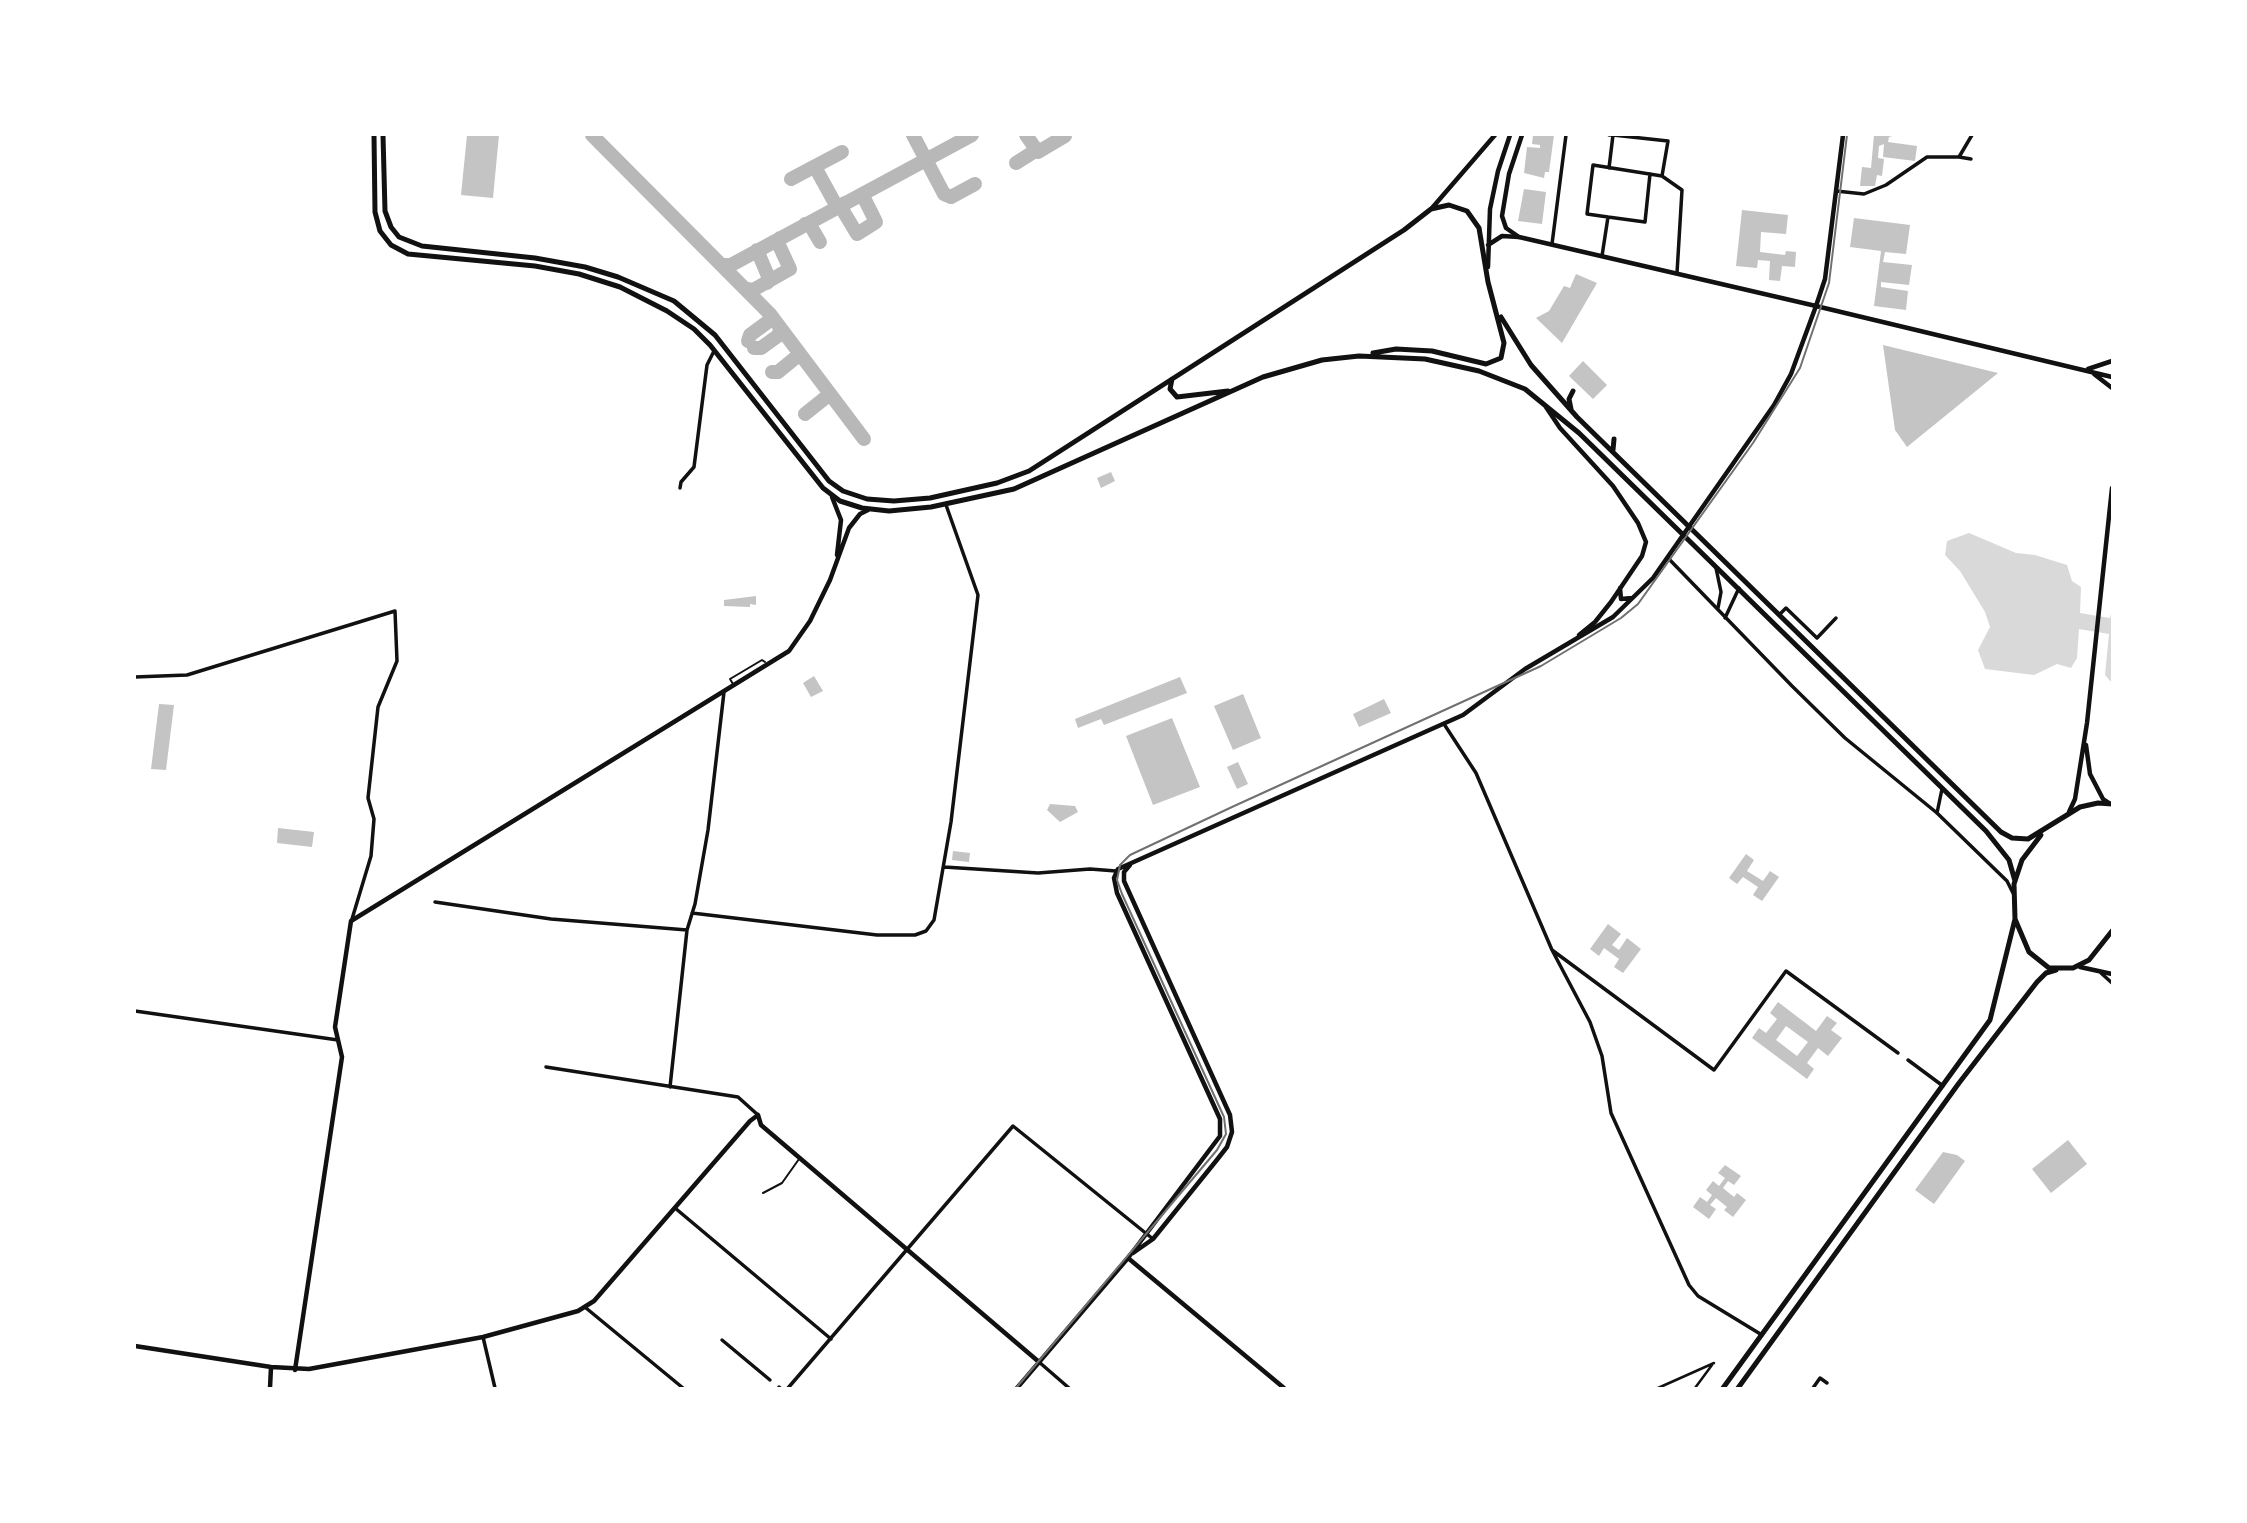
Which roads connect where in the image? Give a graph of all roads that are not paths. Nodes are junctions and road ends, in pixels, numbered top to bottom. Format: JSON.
{"nodes":[{"id":1,"x":374,"y":135,"type":"edge"},
{"id":2,"x":383,"y":135,"type":"edge"},
{"id":3,"x":1495,"y":135,"type":"edge"},
{"id":4,"x":1510,"y":135,"type":"edge"},
{"id":5,"x":1522,"y":135,"type":"edge"},
{"id":6,"x":1566,"y":135,"type":"edge"},
{"id":7,"x":1611,"y":135,"type":"edge"},
{"id":8,"x":1674,"y":135,"type":"edge"},
{"id":9,"x":1843,"y":135,"type":"edge"},
{"id":10,"x":1972,"y":135,"type":"edge"},
{"id":11,"x":1668,"y":141,"type":"junction"},
{"id":12,"x":1959,"y":157,"type":"junction"},
{"id":13,"x":1971,"y":159,"type":"dead end"},
{"id":14,"x":1609,"y":167,"type":"junction"},
{"id":15,"x":1650,"y":174,"type":"junction"},
{"id":16,"x":1662,"y":176,"type":"junction"},
{"id":17,"x":1836,"y":191,"type":"junction"},
{"id":18,"x":1431,"y":209,"type":"junction"},
{"id":19,"x":1608,"y":216,"type":"junction"},
{"id":20,"x":1519,"y":237,"type":"junction"},
{"id":21,"x":1552,"y":244,"type":"junction"},
{"id":22,"x":1487,"y":246,"type":"junction"},
{"id":23,"x":1602,"y":256,"type":"junction"},
{"id":24,"x":1676,"y":275,"type":"junction"},
{"id":25,"x":1488,"y":282,"type":"junction"},
{"id":26,"x":642,"y":287,"type":"junction"},
{"id":27,"x":641,"y":297,"type":"junction"},
{"id":28,"x":1816,"y":306,"type":"junction"},
{"id":29,"x":684,"y":308,"type":"junction"},
{"id":30,"x":1497,"y":311,"type":"junction"},
{"id":31,"x":678,"y":319,"type":"junction"},
{"id":32,"x":714,"y":350,"type":"junction"},
{"id":33,"x":1359,"y":356,"type":"junction"},
{"id":34,"x":2112,"y":360,"type":"edge"},
{"id":35,"x":2084,"y":370,"type":"junction"},
{"id":36,"x":2091,"y":372,"type":"junction"},
{"id":37,"x":2112,"y":377,"type":"edge"},
{"id":38,"x":1172,"y":379,"type":"junction"},
{"id":39,"x":2112,"y":388,"type":"edge"},
{"id":40,"x":1232,"y":390,"type":"junction"},
{"id":41,"x":1573,"y":391,"type":"dead end"},
{"id":42,"x":1542,"y":401,"type":"junction"},
{"id":43,"x":1577,"y":417,"type":"junction"},
{"id":44,"x":1614,"y":439,"type":"dead end"},
{"id":45,"x":1614,"y":453,"type":"junction"},
{"id":46,"x":680,"y":488,"type":"dead end"},
{"id":47,"x":2112,"y":488,"type":"edge"},
{"id":48,"x":829,"y":493,"type":"junction"},
{"id":49,"x":946,"y":505,"type":"junction"},
{"id":50,"x":870,"y":510,"type":"junction"},
{"id":51,"x":1668,"y":558,"type":"junction"},
{"id":52,"x":1716,"y":566,"type":"junction"},
{"id":53,"x":1737,"y":573,"type":"junction"},
{"id":54,"x":830,"y":580,"type":"junction"},
{"id":55,"x":1730,"y":580,"type":"junction"},
{"id":56,"x":1620,"y":587,"type":"junction"},
{"id":57,"x":1739,"y":588,"type":"junction"},
{"id":58,"x":1639,"y":593,"type":"junction"},
{"id":59,"x":1718,"y":610,"type":"junction"},
{"id":60,"x":1779,"y":615,"type":"junction"},
{"id":61,"x":1725,"y":618,"type":"junction"},
{"id":62,"x":1836,"y":618,"type":"dead end"},
{"id":63,"x":1564,"y":646,"type":"junction"},
{"id":64,"x":135,"y":677,"type":"edge"},
{"id":65,"x":724,"y":692,"type":"junction"},
{"id":66,"x":2087,"y":723,"type":"junction"},
{"id":67,"x":1444,"y":724,"type":"junction"},
{"id":68,"x":1942,"y":787,"type":"junction"},
{"id":69,"x":2111,"y":804,"type":"edge"},
{"id":70,"x":1937,"y":813,"type":"junction"},
{"id":71,"x":2066,"y":816,"type":"junction"},
{"id":72,"x":2043,"y":832,"type":"junction"},
{"id":73,"x":1131,"y":863,"type":"junction"},
{"id":74,"x":944,"y":867,"type":"junction"},
{"id":75,"x":1116,"y":871,"type":"junction"},
{"id":76,"x":2015,"y":881,"type":"junction"},
{"id":77,"x":2013,"y":895,"type":"junction"},
{"id":78,"x":435,"y":902,"type":"dead end"},
{"id":79,"x":692,"y":913,"type":"junction"},
{"id":80,"x":2015,"y":919,"type":"junction"},
{"id":81,"x":351,"y":921,"type":"junction"},
{"id":82,"x":687,"y":930,"type":"junction"},
{"id":83,"x":2112,"y":931,"type":"edge"},
{"id":84,"x":1552,"y":950,"type":"junction"},
{"id":85,"x":2080,"y":967,"type":"junction"},
{"id":86,"x":2056,"y":970,"type":"junction"},
{"id":87,"x":2096,"y":970,"type":"junction"},
{"id":88,"x":2112,"y":974,"type":"edge"},
{"id":89,"x":2112,"y":983,"type":"edge"},
{"id":90,"x":135,"y":1011,"type":"edge"},
{"id":91,"x":338,"y":1040,"type":"junction"},
{"id":92,"x":1898,"y":1053,"type":"dead end"},
{"id":93,"x":1908,"y":1060,"type":"dead end"},
{"id":94,"x":546,"y":1067,"type":"dead end"},
{"id":95,"x":1943,"y":1086,"type":"junction"},
{"id":96,"x":670,"y":1087,"type":"junction"},
{"id":97,"x":758,"y":1115,"type":"junction"},
{"id":98,"x":800,"y":1158,"type":"junction"},
{"id":99,"x":764,"y":1193,"type":"dead end"},
{"id":100,"x":675,"y":1208,"type":"junction"},
{"id":101,"x":1145,"y":1232,"type":"junction"},
{"id":102,"x":1153,"y":1239,"type":"junction"},
{"id":103,"x":906,"y":1251,"type":"junction"},
{"id":104,"x":1128,"y":1258,"type":"junction"},
{"id":105,"x":586,"y":1308,"type":"junction"},
{"id":106,"x":1762,"y":1335,"type":"junction"},
{"id":107,"x":483,"y":1337,"type":"junction"},
{"id":108,"x":831,"y":1339,"type":"junction"},
{"id":109,"x":722,"y":1340,"type":"dead end"},
{"id":110,"x":135,"y":1346,"type":"edge"},
{"id":111,"x":1039,"y":1362,"type":"junction"},
{"id":112,"x":271,"y":1367,"type":"junction"},
{"id":113,"x":295,"y":1370,"type":"junction"},
{"id":114,"x":770,"y":1380,"type":"dead end"},
{"id":115,"x":1827,"y":1383,"type":"dead end"},
{"id":116,"x":269,"y":1386,"type":"edge"},
{"id":117,"x":495,"y":1388,"type":"edge"},
{"id":118,"x":682,"y":1388,"type":"edge"},
{"id":119,"x":788,"y":1388,"type":"edge"},
{"id":120,"x":1017,"y":1388,"type":"edge"},
{"id":121,"x":1069,"y":1388,"type":"edge"},
{"id":122,"x":1283,"y":1388,"type":"edge"},
{"id":123,"x":1658,"y":1388,"type":"edge"},
{"id":124,"x":1695,"y":1388,"type":"edge"},
{"id":125,"x":1723,"y":1388,"type":"edge"},
{"id":126,"x":1738,"y":1388,"type":"edge"},
{"id":127,"x":1814,"y":1388,"type":"edge"}],
"edges":[{"from":1,"to":27,"type":"main road"},
{"from":2,"to":26,"type":"main road"},
{"from":3,"to":18,"type":"main road"},
{"from":4,"to":22,"type":"main road"},
{"from":5,"to":20,"type":"main road"},
{"from":6,"to":21,"type":"street"},
{"from":7,"to":11,"type":"street"},
{"from":7,"to":14,"type":"street"},
{"from":8,"to":11,"type":"street"},
{"from":9,"to":17,"type":"main road"},
{"from":10,"to":12,"type":"street"},
{"from":11,"to":16,"type":"street"},
{"from":12,"to":13,"type":"street"},
{"from":12,"to":17,"type":"street"},
{"from":14,"to":15,"type":"street"},
{"from":14,"to":19,"type":"street"},
{"from":15,"to":16,"type":"street"},
{"from":15,"to":19,"type":"street"},
{"from":16,"to":24,"type":"street"},
{"from":17,"to":28,"type":"main road"},
{"from":18,"to":25,"type":"main road"},
{"from":18,"to":38,"type":"main road"},
{"from":19,"to":23,"type":"street"},
{"from":20,"to":21,"type":"main road"},
{"from":20,"to":22,"type":"main road"},
{"from":21,"to":23,"type":"main road"},
{"from":22,"to":25,"type":"main road"},
{"from":23,"to":24,"type":"main road"},
{"from":24,"to":28,"type":"main road"},
{"from":25,"to":30,"type":"main road"},
{"from":26,"to":27,"type":"main road"},
{"from":26,"to":29,"type":"main road"},
{"from":27,"to":31,"type":"main road"},
{"from":28,"to":35,"type":"main road"},
{"from":28,"to":51,"type":"main road"},
{"from":29,"to":31,"type":"main road"},
{"from":29,"to":38,"type":"main road"},
{"from":30,"to":33,"type":"main road"},
{"from":30,"to":43,"type":"main road"},
{"from":31,"to":32,"type":"main road"},
{"from":32,"to":46,"type":"street"},
{"from":32,"to":48,"type":"main road"},
{"from":33,"to":40,"type":"main road"},
{"from":33,"to":42,"type":"main road"},
{"from":34,"to":35,"type":"main road"},
{"from":35,"to":36,"type":"main road"},
{"from":36,"to":37,"type":"main road"},
{"from":36,"to":39,"type":"main road"},
{"from":38,"to":40,"type":"main road"},
{"from":40,"to":49,"type":"main road"},
{"from":41,"to":43,"type":"main road"},
{"from":42,"to":52,"type":"main road"},
{"from":42,"to":56,"type":"main road"},
{"from":43,"to":45,"type":"main road"},
{"from":44,"to":45,"type":"main road"},
{"from":45,"to":53,"type":"main road"},
{"from":47,"to":66,"type":"main road"},
{"from":48,"to":50,"type":"main road"},
{"from":48,"to":54,"type":"main road"},
{"from":49,"to":50,"type":"main road"},
{"from":49,"to":74,"type":"street"},
{"from":50,"to":54,"type":"main road"},
{"from":51,"to":58,"type":"main road"},
{"from":51,"to":59,"type":"street"},
{"from":52,"to":55,"type":"main road"},
{"from":52,"to":59,"type":"street"},
{"from":53,"to":55,"type":"main road"},
{"from":53,"to":60,"type":"main road"},
{"from":54,"to":65,"type":"main road"},
{"from":55,"to":57,"type":"main road"},
{"from":56,"to":58,"type":"main road"},
{"from":56,"to":63,"type":"main road"},
{"from":57,"to":61,"type":"street"},
{"from":57,"to":68,"type":"main road"},
{"from":58,"to":63,"type":"main road"},
{"from":59,"to":61,"type":"street"},
{"from":60,"to":62,"type":"street"},
{"from":60,"to":72,"type":"main road"},
{"from":61,"to":70,"type":"street"},
{"from":63,"to":67,"type":"main road"},
{"from":64,"to":81,"type":"street"},
{"from":65,"to":79,"type":"street"},
{"from":65,"to":81,"type":"main road"},
{"from":66,"to":69,"type":"main road"},
{"from":66,"to":71,"type":"main road"},
{"from":67,"to":73,"type":"main road"},
{"from":67,"to":84,"type":"street"},
{"from":68,"to":70,"type":"street"},
{"from":68,"to":76,"type":"main road"},
{"from":69,"to":71,"type":"main road"},
{"from":70,"to":77,"type":"street"},
{"from":71,"to":72,"type":"main road"},
{"from":72,"to":76,"type":"main road"},
{"from":73,"to":75,"type":"main road"},
{"from":73,"to":102,"type":"main road"},
{"from":74,"to":75,"type":"street"},
{"from":74,"to":79,"type":"street"},
{"from":75,"to":101,"type":"main road"},
{"from":76,"to":77,"type":"main road"},
{"from":77,"to":80,"type":"main road"},
{"from":78,"to":82,"type":"street"},
{"from":79,"to":82,"type":"street"},
{"from":80,"to":86,"type":"main road"},
{"from":80,"to":95,"type":"main road"},
{"from":81,"to":91,"type":"main road"},
{"from":82,"to":96,"type":"street"},
{"from":83,"to":85,"type":"main road"},
{"from":84,"to":92,"type":"street"},
{"from":84,"to":106,"type":"street"},
{"from":85,"to":86,"type":"main road"},
{"from":85,"to":87,"type":"main road"},
{"from":86,"to":126,"type":"main road"},
{"from":87,"to":88,"type":"main road"},
{"from":87,"to":89,"type":"street"},
{"from":90,"to":91,"type":"street"},
{"from":91,"to":113,"type":"main road"},
{"from":93,"to":95,"type":"street"},
{"from":94,"to":96,"type":"street"},
{"from":95,"to":106,"type":"main road"},
{"from":96,"to":97,"type":"street"},
{"from":97,"to":98,"type":"main road"},
{"from":97,"to":100,"type":"main road"},
{"from":98,"to":99,"type":"lane"},
{"from":98,"to":103,"type":"main road"},
{"from":100,"to":105,"type":"main road"},
{"from":100,"to":108,"type":"street"},
{"from":101,"to":102,"type":"street"},
{"from":101,"to":103,"type":"street"},
{"from":101,"to":104,"type":"main road"},
{"from":102,"to":104,"type":"main road"},
{"from":103,"to":108,"type":"street"},
{"from":103,"to":111,"type":"main road"},
{"from":104,"to":111,"type":"main road"},
{"from":104,"to":122,"type":"main road"},
{"from":105,"to":107,"type":"main road"},
{"from":105,"to":118,"type":"street"},
{"from":106,"to":125,"type":"main road"},
{"from":107,"to":113,"type":"main road"},
{"from":107,"to":117,"type":"street"},
{"from":108,"to":119,"type":"street"},
{"from":109,"to":114,"type":"street"},
{"from":110,"to":112,"type":"main road"},
{"from":111,"to":120,"type":"main road"},
{"from":111,"to":121,"type":"street"},
{"from":112,"to":113,"type":"main road"},
{"from":112,"to":116,"type":"main road"},
{"from":115,"to":127,"type":"street"},
{"from":123,"to":124,"type":"street"}]}
